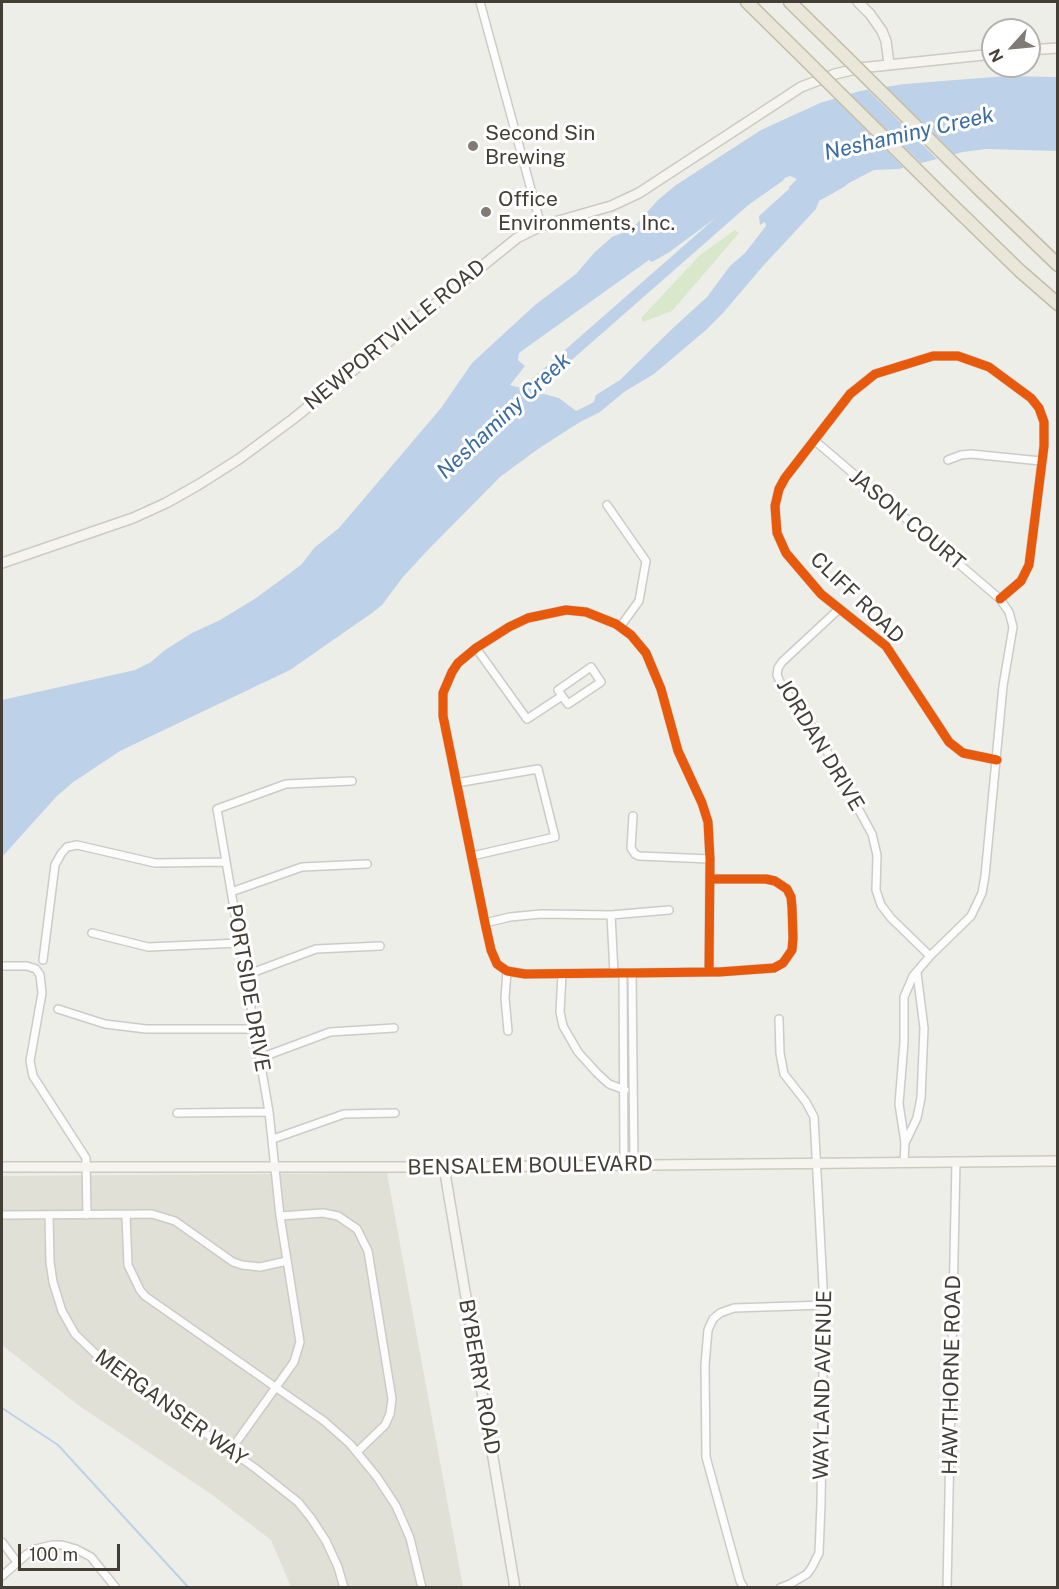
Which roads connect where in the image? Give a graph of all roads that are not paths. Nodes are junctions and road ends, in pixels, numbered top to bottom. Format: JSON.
{"nodes":[{"id":1,"x":480,"y":2,"type":"edge"},
{"id":2,"x":747,"y":2,"type":"edge"},
{"id":3,"x":790,"y":2,"type":"edge"},
{"id":4,"x":858,"y":2,"type":"edge"},
{"id":5,"x":1058,"y":48,"type":"edge"},
{"id":6,"x":1041,"y":49,"type":"edge"},
{"id":7,"x":981,"y":55,"type":"edge"},
{"id":8,"x":889,"y":64,"type":"junction"},
{"id":9,"x":541,"y":226,"type":"junction"},
{"id":10,"x":1058,"y":265,"type":"edge"},
{"id":11,"x":1058,"y":304,"type":"edge"},
{"id":12,"x":814,"y":440,"type":"junction"},
{"id":13,"x":948,"y":460,"type":"dead end"},
{"id":14,"x":1041,"y":461,"type":"junction"},
{"id":15,"x":607,"y":505,"type":"dead end"},
{"id":16,"x":2,"y":563,"type":"edge"},
{"id":17,"x":1000,"y":599,"type":"junction"},
{"id":18,"x":839,"y":609,"type":"junction"},
{"id":19,"x":620,"y":627,"type":"junction"},
{"id":20,"x":476,"y":648,"type":"junction"},
{"id":21,"x":562,"y":696,"type":"junction"},
{"id":22,"x":997,"y":760,"type":"junction"},
{"id":23,"x":352,"y":781,"type":"dead end"},
{"id":24,"x":456,"y":783,"type":"junction"},
{"id":25,"x":633,"y":816,"type":"dead end"},
{"id":26,"x":472,"y":856,"type":"junction"},
{"id":27,"x":710,"y":859,"type":"junction"},
{"id":28,"x":226,"y":862,"type":"junction"},
{"id":29,"x":367,"y":864,"type":"dead end"},
{"id":30,"x":710,"y":879,"type":"junction"},
{"id":31,"x":231,"y":892,"type":"junction"},
{"id":32,"x":669,"y":910,"type":"dead end"},
{"id":33,"x":610,"y":915,"type":"junction"},
{"id":34,"x":485,"y":923,"type":"junction"},
{"id":35,"x":92,"y":933,"type":"dead end"},
{"id":36,"x":240,"y":943,"type":"junction"},
{"id":37,"x":380,"y":946,"type":"dead end"},
{"id":38,"x":930,"y":956,"type":"junction"},
{"id":39,"x":43,"y":960,"type":"dead end"},
{"id":40,"x":2,"y":966,"type":"edge"},
{"id":41,"x":507,"y":971,"type":"junction"},
{"id":42,"x":709,"y":972,"type":"junction"},
{"id":43,"x":614,"y":973,"type":"junction"},
{"id":44,"x":623,"y":973,"type":"junction"},
{"id":45,"x":632,"y":973,"type":"junction"},
{"id":46,"x":917,"y":973,"type":"junction"},
{"id":47,"x":562,"y":974,"type":"junction"},
{"id":48,"x":246,"y":975,"type":"junction"},
{"id":49,"x":58,"y":1008,"type":"dead end"},
{"id":50,"x":779,"y":1019,"type":"dead end"},
{"id":51,"x":394,"y":1028,"type":"dead end"},
{"id":52,"x":255,"y":1029,"type":"junction"},
{"id":53,"x":508,"y":1031,"type":"dead end"},
{"id":54,"x":260,"y":1058,"type":"junction"},
{"id":55,"x":625,"y":1090,"type":"junction"},
{"id":56,"x":269,"y":1112,"type":"junction"},
{"id":57,"x":177,"y":1113,"type":"dead end"},
{"id":58,"x":395,"y":1113,"type":"dead end"},
{"id":59,"x":273,"y":1139,"type":"junction"},
{"id":60,"x":905,"y":1143,"type":"junction"},
{"id":61,"x":1058,"y":1161,"type":"edge"},
{"id":62,"x":904,"y":1162,"type":"junction"},
{"id":63,"x":956,"y":1162,"type":"junction"},
{"id":64,"x":816,"y":1163,"type":"junction"},
{"id":65,"x":629,"y":1164,"type":"junction"},
{"id":66,"x":2,"y":1167,"type":"edge"},
{"id":67,"x":276,"y":1167,"type":"junction"},
{"id":68,"x":444,"y":1167,"type":"junction"},
{"id":69,"x":87,"y":1168,"type":"junction"},
{"id":70,"x":2,"y":1215,"type":"edge"},
{"id":71,"x":49,"y":1215,"type":"junction"},
{"id":72,"x":87,"y":1215,"type":"junction"},
{"id":73,"x":126,"y":1215,"type":"junction"},
{"id":74,"x":280,"y":1216,"type":"junction"},
{"id":75,"x":287,"y":1261,"type":"junction"},
{"id":76,"x":824,"y":1305,"type":"junction"},
{"id":77,"x":276,"y":1388,"type":"junction"},
{"id":78,"x":230,"y":1451,"type":"junction"},
{"id":79,"x":357,"y":1452,"type":"junction"},
{"id":80,"x":2,"y":1542,"type":"edge"},
{"id":81,"x":17,"y":1562,"type":"junction"},
{"id":82,"x":2,"y":1576,"type":"edge"},
{"id":83,"x":114,"y":1587,"type":"edge"},
{"id":84,"x":344,"y":1587,"type":"edge"},
{"id":85,"x":422,"y":1587,"type":"edge"},
{"id":86,"x":515,"y":1587,"type":"edge"},
{"id":87,"x":744,"y":1587,"type":"edge"},
{"id":88,"x":780,"y":1587,"type":"edge"},
{"id":89,"x":947,"y":1587,"type":"edge"}],
"edges":[{"from":1,"to":9,"type":"street"},
{"from":2,"to":11,"type":"highway","bridge":true},
{"from":3,"to":10,"type":"highway","bridge":true},
{"from":4,"to":8,"type":"main road"},
{"from":5,"to":6,"type":"main road"},
{"from":7,"to":8,"type":"main road","name":"NEWPORTVILLE ROAD"},
{"from":8,"to":9,"type":"main road","name":"NEWPORTVILLE ROAD"},
{"from":9,"to":16,"type":"main road","name":"NEWPORTVILLE ROAD"},
{"from":12,"to":14,"type":"street","name":"CLIFF ROAD"},
{"from":12,"to":17,"type":"street","name":"JASON COURT"},
{"from":12,"to":18,"type":"street","name":"CLIFF ROAD"},
{"from":13,"to":14,"type":"street"},
{"from":14,"to":17,"type":"street","name":"CLIFF ROAD"},
{"from":15,"to":19,"type":"street"},
{"from":17,"to":22,"type":"street"},
{"from":18,"to":22,"type":"street","name":"CLIFF ROAD"},
{"from":18,"to":38,"type":"street","name":"JORDAN DRIVE"},
{"from":19,"to":20,"type":"street"},
{"from":19,"to":27,"type":"street"},
{"from":20,"to":21,"type":"street"},
{"from":20,"to":24,"type":"street"},
{"from":21,"to":21,"type":"street"},
{"from":22,"to":38,"type":"street"},
{"from":23,"to":28,"type":"street","name":"PORTSIDE DRIVE"},
{"from":24,"to":26,"type":"street"},
{"from":24,"to":26,"type":"street"},
{"from":25,"to":27,"type":"street"},
{"from":26,"to":34,"type":"street"},
{"from":27,"to":30,"type":"street"},
{"from":28,"to":31,"type":"street","name":"PORTSIDE DRIVE"},
{"from":28,"to":39,"type":"street"},
{"from":29,"to":31,"type":"street"},
{"from":30,"to":42,"type":"street"},
{"from":30,"to":42,"type":"street"},
{"from":31,"to":36,"type":"street","name":"PORTSIDE DRIVE"},
{"from":32,"to":33,"type":"street"},
{"from":33,"to":34,"type":"street"},
{"from":33,"to":43,"type":"street"},
{"from":34,"to":41,"type":"street"},
{"from":35,"to":36,"type":"street"},
{"from":36,"to":48,"type":"street","name":"PORTSIDE DRIVE"},
{"from":37,"to":48,"type":"street"},
{"from":38,"to":46,"type":"street"},
{"from":40,"to":69,"type":"street"},
{"from":41,"to":47,"type":"street"},
{"from":41,"to":53,"type":"street"},
{"from":42,"to":45,"type":"street"},
{"from":43,"to":44,"type":"street"},
{"from":43,"to":47,"type":"street"},
{"from":44,"to":45,"type":"street"},
{"from":44,"to":55,"type":"street"},
{"from":45,"to":65,"type":"street"},
{"from":46,"to":60,"type":"street"},
{"from":46,"to":60,"type":"street"},
{"from":47,"to":55,"type":"street"},
{"from":48,"to":52,"type":"street","name":"PORTSIDE DRIVE"},
{"from":49,"to":52,"type":"street"},
{"from":50,"to":64,"type":"street","name":"WAYLAND AVENUE"},
{"from":51,"to":54,"type":"street"},
{"from":52,"to":54,"type":"street","name":"PORTSIDE DRIVE"},
{"from":54,"to":56,"type":"street","name":"PORTSIDE DRIVE"},
{"from":55,"to":65,"type":"street"},
{"from":56,"to":57,"type":"street"},
{"from":56,"to":59,"type":"street","name":"PORTSIDE DRIVE"},
{"from":58,"to":59,"type":"street"},
{"from":59,"to":67,"type":"street","name":"PORTSIDE DRIVE"},
{"from":60,"to":62,"type":"street"},
{"from":61,"to":63,"type":"main road","name":"BENSALEM BOULEVARD"},
{"from":62,"to":63,"type":"main road","name":"BENSALEM BOULEVARD"},
{"from":62,"to":64,"type":"main road","name":"BENSALEM BOULEVARD"},
{"from":63,"to":89,"type":"street","name":"HAWTHORNE ROAD"},
{"from":64,"to":65,"type":"main road","name":"BENSALEM BOULEVARD"},
{"from":64,"to":76,"type":"street","name":"WAYLAND AVENUE"},
{"from":65,"to":68,"type":"main road","name":"BENSALEM BOULEVARD"},
{"from":66,"to":69,"type":"main road","name":"BENSALEM BOULEVARD"},
{"from":67,"to":68,"type":"main road","name":"BENSALEM BOULEVARD"},
{"from":67,"to":69,"type":"main road","name":"BENSALEM BOULEVARD"},
{"from":67,"to":74,"type":"street","name":"PORTSIDE DRIVE"},
{"from":68,"to":86,"type":"main road","name":"BYBERRY ROAD"},
{"from":69,"to":72,"type":"street"},
{"from":70,"to":71,"type":"street"},
{"from":71,"to":72,"type":"street"},
{"from":71,"to":78,"type":"street","name":"MERGANSER WAY"},
{"from":72,"to":73,"type":"street"},
{"from":73,"to":75,"type":"street"},
{"from":73,"to":77,"type":"street"},
{"from":74,"to":75,"type":"street","name":"PORTSIDE DRIVE"},
{"from":74,"to":79,"type":"street"},
{"from":75,"to":77,"type":"street","name":"PORTSIDE DRIVE"},
{"from":76,"to":87,"type":"street"},
{"from":76,"to":88,"type":"street","name":"WAYLAND AVENUE"},
{"from":77,"to":78,"type":"street","name":"PORTSIDE DRIVE"},
{"from":77,"to":79,"type":"street"},
{"from":78,"to":84,"type":"street","name":"MERGANSER WAY"},
{"from":79,"to":85,"type":"street"},
{"from":80,"to":81,"type":"street"},
{"from":81,"to":82,"type":"street"},
{"from":81,"to":83,"type":"street"}]}
